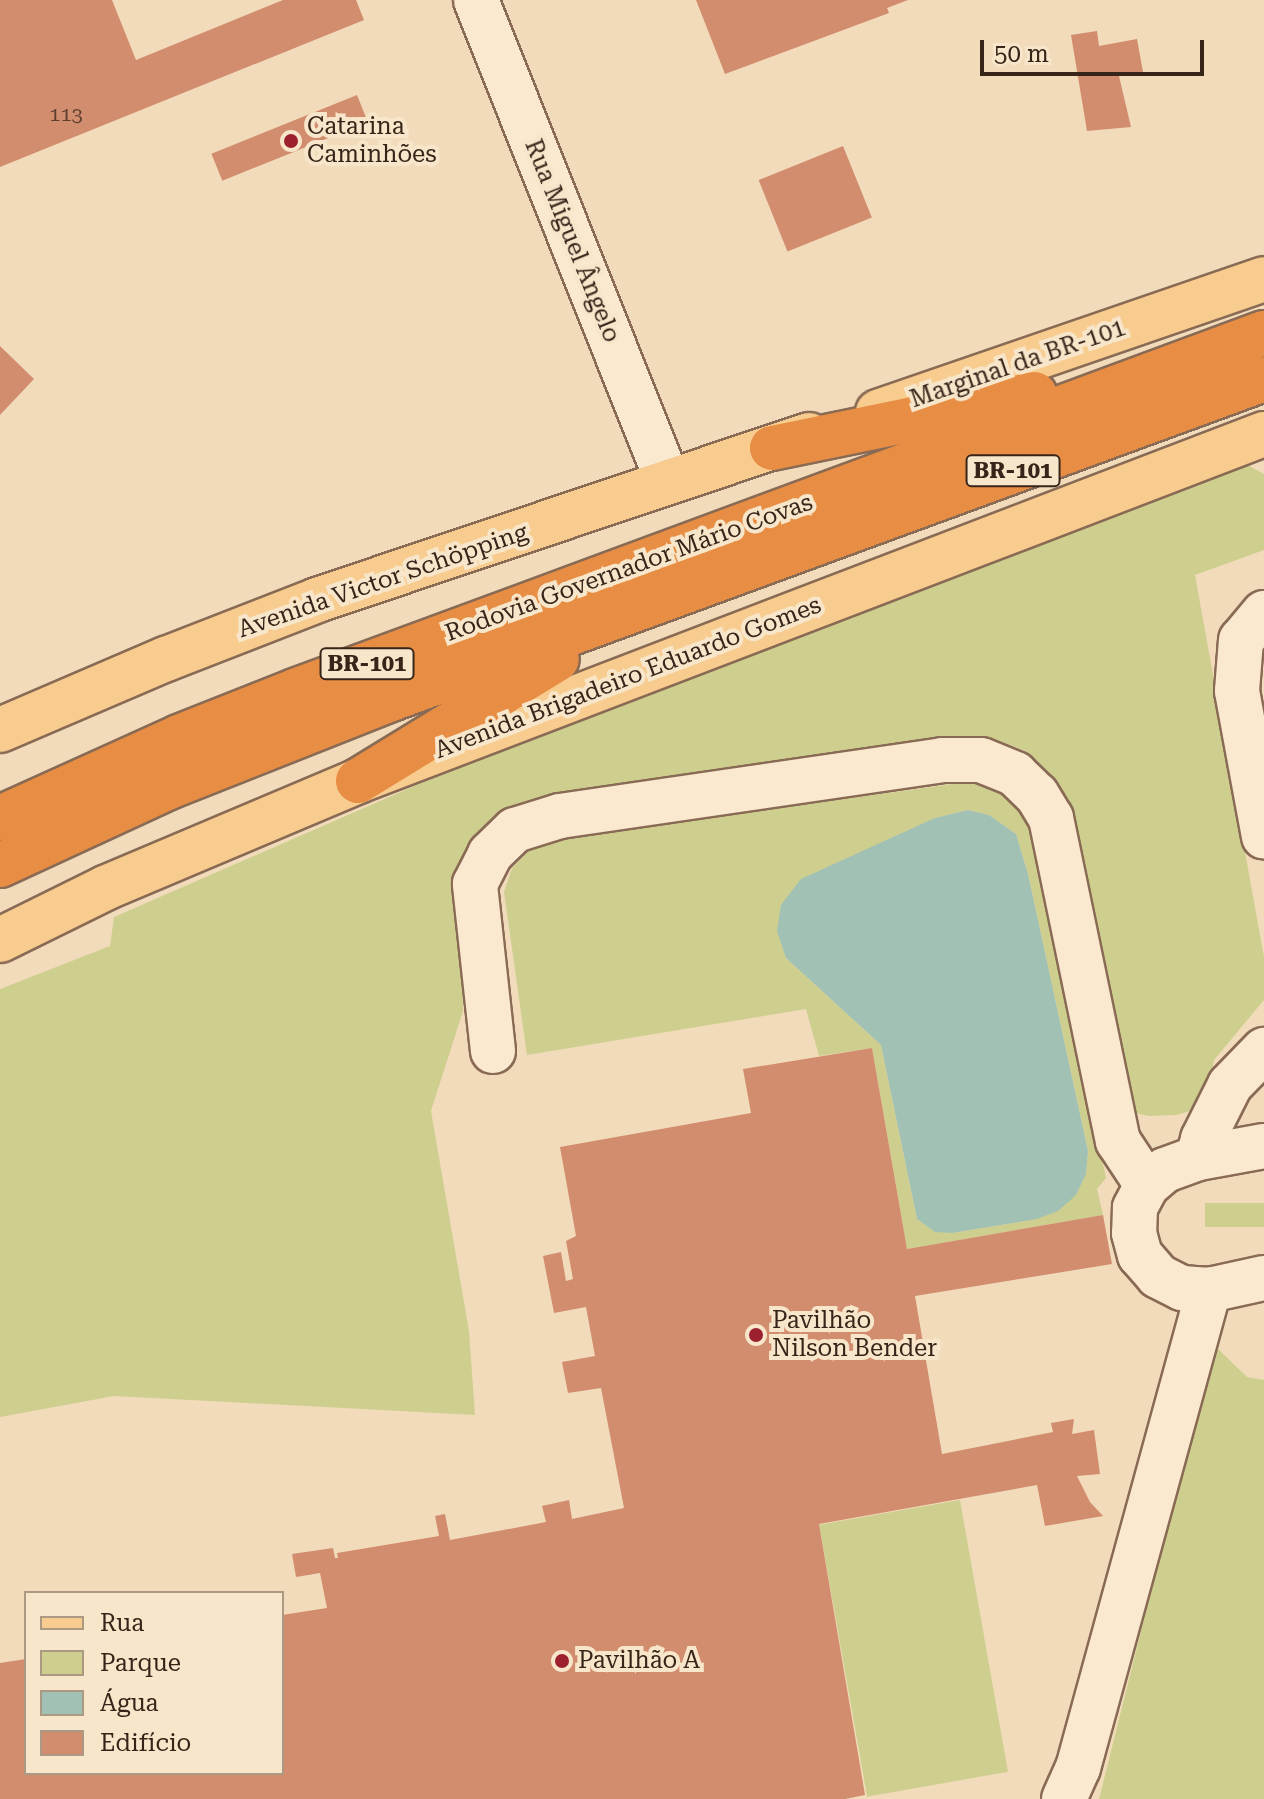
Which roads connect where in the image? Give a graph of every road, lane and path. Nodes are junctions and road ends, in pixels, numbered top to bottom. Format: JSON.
{"nodes":[{"id":1,"x":476,"y":0,"type":"edge"},
{"id":2,"x":1264,"y":279,"type":"edge"},
{"id":3,"x":1264,"y":333,"type":"edge"},
{"id":4,"x":1175,"y":365,"type":"junction"},
{"id":5,"x":1264,"y":379,"type":"edge"},
{"id":6,"x":1264,"y":434,"type":"edge"},
{"id":7,"x":772,"y":448,"type":"junction"},
{"id":8,"x":668,"y":482,"type":"junction"},
{"id":9,"x":644,"y":607,"type":"junction"},
{"id":10,"x":1264,"y":613,"type":"edge"},
{"id":11,"x":0,"y":730,"type":"edge"},
{"id":12,"x":358,"y":781,"type":"junction"},
{"id":13,"x":0,"y":818,"type":"edge"},
{"id":14,"x":1264,"y":837,"type":"edge"},
{"id":15,"x":0,"y":865,"type":"edge"},
{"id":16,"x":0,"y":940,"type":"edge"},
{"id":17,"x":1264,"y":1050,"type":"edge"},
{"id":18,"x":493,"y":1051,"type":"dead end"},
{"id":19,"x":1264,"y":1146,"type":"edge"},
{"id":20,"x":1198,"y":1158,"type":"junction"},
{"id":21,"x":1147,"y":1185,"type":"junction"},
{"id":22,"x":1264,"y":1278,"type":"edge"},
{"id":23,"x":1209,"y":1290,"type":"junction"},
{"id":24,"x":1064,"y":1799,"type":"edge"}],
"edges":[{"from":1,"to":8,"type":"street","name":"Rua Miguel Ângelo"},
{"from":2,"to":7,"type":"main road","name":"Marginal da BR-101"},
{"from":3,"to":4,"type":"highway","name":"Rodovia Governador Mário Covas","number":"BR-101"},
{"from":4,"to":7,"type":"highway"},
{"from":4,"to":13,"type":"highway","name":"Rodovia Governador Mário Covas","number":"BR-101"},
{"from":5,"to":9,"type":"highway","name":"Rodovia Governador Mário Covas","number":"BR-101"},
{"from":6,"to":12,"type":"main road","name":"Avenida Brigadeiro Eduardo Gomes"},
{"from":7,"to":8,"type":"main road","name":"Avenida Victor Schöpping"},
{"from":8,"to":11,"type":"main road","name":"Avenida Victor Schöpping"},
{"from":9,"to":12,"type":"highway"},
{"from":9,"to":15,"type":"highway","name":"Rodovia Governador Mário Covas","number":"BR-101"},
{"from":10,"to":14,"type":"street"},
{"from":12,"to":16,"type":"main road","name":"Avenida Brigadeiro Eduardo Gomes"},
{"from":17,"to":20,"type":"street"},
{"from":18,"to":21,"type":"street"},
{"from":19,"to":20,"type":"street"},
{"from":20,"to":21,"type":"street"},
{"from":21,"to":23,"type":"street"},
{"from":22,"to":23,"type":"street"},
{"from":23,"to":24,"type":"street"}]}
